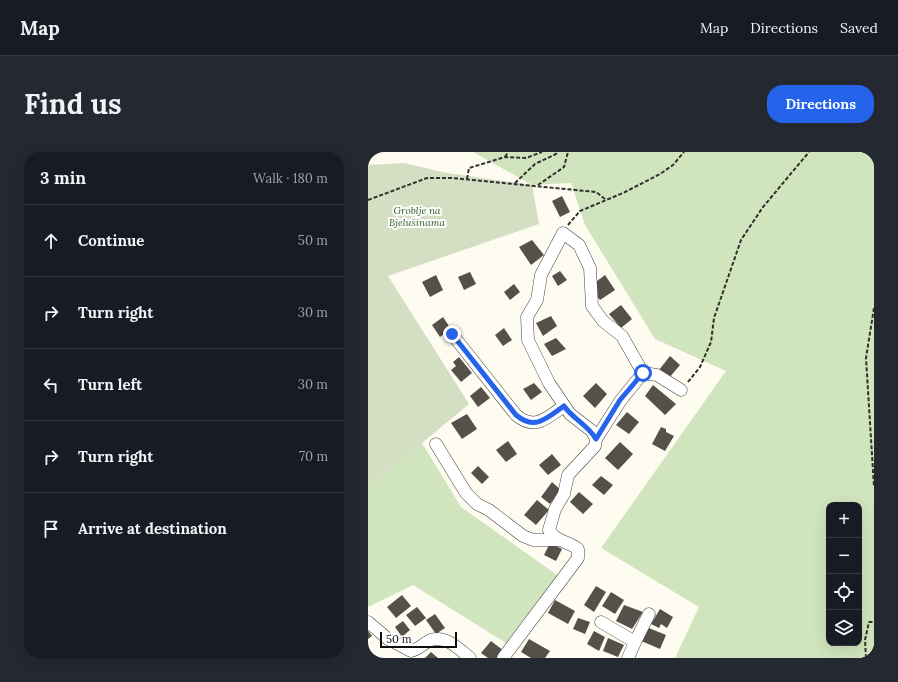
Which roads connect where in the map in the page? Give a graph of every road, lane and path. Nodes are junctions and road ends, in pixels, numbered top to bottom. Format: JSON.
{"nodes":[{"id":1,"x":508,"y":152,"type":"edge"},
{"id":2,"x":542,"y":152,"type":"edge"},
{"id":3,"x":557,"y":152,"type":"edge"},
{"id":4,"x":568,"y":152,"type":"edge"},
{"id":5,"x":684,"y":152,"type":"edge"},
{"id":6,"x":809,"y":152,"type":"edge"},
{"id":7,"x":505,"y":157,"type":"junction"},
{"id":8,"x":467,"y":179,"type":"junction"},
{"id":9,"x":515,"y":183,"type":"junction"},
{"id":10,"x":538,"y":185,"type":"dead end"},
{"id":11,"x":605,"y":199,"type":"junction"},
{"id":12,"x":368,"y":200,"type":"edge"},
{"id":13,"x":563,"y":233,"type":"junction"},
{"id":14,"x":874,"y":308,"type":"edge"},
{"id":15,"x":452,"y":334,"type":"dead end"},
{"id":16,"x":643,"y":373,"type":"junction"},
{"id":17,"x":681,"y":390,"type":"joint"},
{"id":18,"x":564,"y":406,"type":"junction"},
{"id":19,"x":596,"y":439,"type":"junction"},
{"id":20,"x":436,"y":444,"type":"dead end"},
{"id":21,"x":874,"y":487,"type":"edge"},
{"id":22,"x":558,"y":540,"type":"junction"},
{"id":23,"x":649,"y":614,"type":"dead end"},
{"id":24,"x":368,"y":622,"type":"edge"},
{"id":25,"x":601,"y":622,"type":"dead end"},
{"id":26,"x":874,"y":622,"type":"edge"},
{"id":27,"x":635,"y":642,"type":"junction"},
{"id":28,"x":411,"y":654,"type":"edge"},
{"id":29,"x":470,"y":658,"type":"edge"},
{"id":30,"x":503,"y":658,"type":"edge"},
{"id":31,"x":628,"y":658,"type":"edge"},
{"id":32,"x":866,"y":658,"type":"edge"}],
"edges":[{"from":1,"to":7,"type":"path"},
{"from":2,"to":7,"type":"path"},
{"from":3,"to":9,"type":"path"},
{"from":4,"to":10,"type":"path"},
{"from":5,"to":11,"type":"path"},
{"from":6,"to":17,"type":"path"},
{"from":7,"to":8,"type":"path"},
{"from":8,"to":9,"type":"path"},
{"from":8,"to":12,"type":"path"},
{"from":9,"to":11,"type":"path"},
{"from":11,"to":13,"type":"path"},
{"from":13,"to":16,"type":"street"},
{"from":13,"to":18,"type":"street"},
{"from":14,"to":21,"type":"path"},
{"from":15,"to":18,"type":"street"},
{"from":16,"to":17,"type":"street"},
{"from":16,"to":19,"type":"street"},
{"from":18,"to":19,"type":"street"},
{"from":19,"to":22,"type":"street"},
{"from":20,"to":22,"type":"street"},
{"from":22,"to":30,"type":"street"},
{"from":23,"to":27,"type":"street"},
{"from":24,"to":28,"type":"street"},
{"from":25,"to":27,"type":"street"},
{"from":26,"to":32,"type":"path"},
{"from":27,"to":31,"type":"street"},
{"from":28,"to":29,"type":"street"}]}
